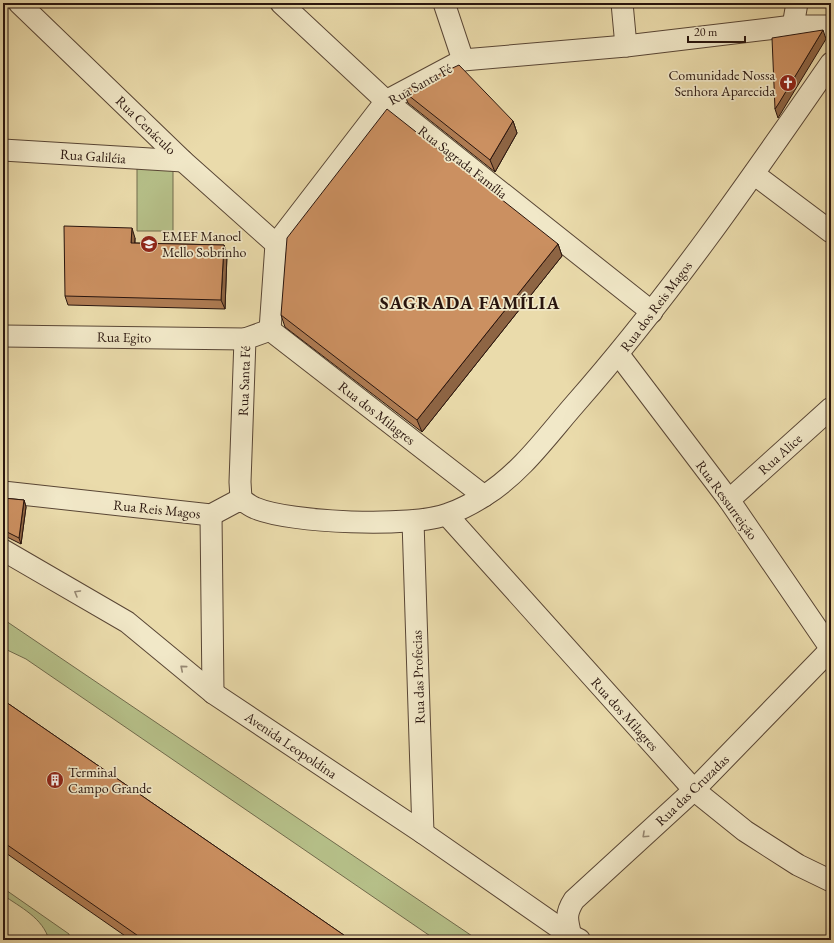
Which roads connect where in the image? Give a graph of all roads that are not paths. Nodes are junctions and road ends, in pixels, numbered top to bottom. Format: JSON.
{"nodes":[{"id":1,"x":19,"y":3,"type":"edge"},
{"id":2,"x":281,"y":3,"type":"edge"},
{"id":3,"x":444,"y":3,"type":"edge"},
{"id":4,"x":622,"y":3,"type":"edge"},
{"id":5,"x":797,"y":3,"type":"edge"},
{"id":6,"x":793,"y":26,"type":"junction"},
{"id":7,"x":831,"y":26,"type":"edge"},
{"id":8,"x":626,"y":46,"type":"junction"},
{"id":9,"x":463,"y":60,"type":"junction"},
{"id":10,"x":831,"y":63,"type":"edge"},
{"id":11,"x":386,"y":101,"type":"junction"},
{"id":12,"x":3,"y":150,"type":"edge"},
{"id":13,"x":183,"y":161,"type":"junction"},
{"id":14,"x":754,"y":174,"type":"junction"},
{"id":15,"x":831,"y":232,"type":"edge"},
{"id":16,"x":276,"y":244,"type":"junction"},
{"id":17,"x":652,"y":312,"type":"junction"},
{"id":18,"x":270,"y":330,"type":"junction"},
{"id":19,"x":3,"y":336,"type":"edge"},
{"id":20,"x":245,"y":339,"type":"junction"},
{"id":21,"x":619,"y":355,"type":"junction"},
{"id":22,"x":831,"y":408,"type":"edge"},
{"id":23,"x":3,"y":492,"type":"edge"},
{"id":24,"x":484,"y":496,"type":"junction"},
{"id":25,"x":241,"y":499,"type":"junction"},
{"id":26,"x":729,"y":500,"type":"junction"},
{"id":27,"x":447,"y":515,"type":"junction"},
{"id":28,"x":211,"y":516,"type":"junction"},
{"id":29,"x":413,"y":520,"type":"junction"},
{"id":30,"x":3,"y":550,"type":"edge"},
{"id":31,"x":831,"y":649,"type":"edge"},
{"id":32,"x":212,"y":693,"type":"junction"},
{"id":33,"x":694,"y":790,"type":"junction"},
{"id":34,"x":423,"y":833,"type":"junction"},
{"id":35,"x":831,"y":881,"type":"edge"},
{"id":36,"x":574,"y":939,"type":"edge"}],
"edges":[{"from":1,"to":13,"type":"street","name":"Rua Cenáculo"},
{"from":2,"to":11,"type":"street","name":"Rua Sagrada Família"},
{"from":3,"to":9,"type":"street"},
{"from":4,"to":8,"type":"street"},
{"from":5,"to":6,"type":"street"},
{"from":6,"to":7,"type":"street","name":"Rua Santa Fé"},
{"from":6,"to":8,"type":"street","name":"Rua Santa Fé"},
{"from":8,"to":9,"type":"street","name":"Rua Santa Fé"},
{"from":9,"to":11,"type":"street","name":"Rua Santa Fé"},
{"from":10,"to":14,"type":"street","name":"Rua dos Reis Magos"},
{"from":11,"to":16,"type":"street","name":"Rua Santa Fé"},
{"from":11,"to":17,"type":"street","name":"Rua Sagrada Família"},
{"from":12,"to":13,"type":"street","name":"Rua Galiléia"},
{"from":13,"to":16,"type":"street","name":"Rua Cenáculo"},
{"from":14,"to":15,"type":"street"},
{"from":14,"to":17,"type":"street","name":"Rua dos Reis Magos"},
{"from":16,"to":18,"type":"street"},
{"from":17,"to":21,"type":"street","name":"Rua dos Reis Magos"},
{"from":18,"to":20,"type":"street","name":"Rua Santa Fé"},
{"from":18,"to":24,"type":"street","name":"Rua dos Milagres"},
{"from":19,"to":20,"type":"street","name":"Rua Egito"},
{"from":20,"to":25,"type":"street","name":"Rua Santa Fé"},
{"from":21,"to":24,"type":"street","name":"Rua dos Reis Magos"},
{"from":21,"to":26,"type":"street","name":"Rua Ressurreição"},
{"from":22,"to":26,"type":"street","name":"Rua Alice"},
{"from":23,"to":28,"type":"street","name":"Rua Reis Magos"},
{"from":24,"to":27,"type":"street","name":"Rua dos Reis Magos"},
{"from":25,"to":28,"type":"street","name":"Rua Reis Magos"},
{"from":25,"to":29,"type":"street"},
{"from":26,"to":31,"type":"street","name":"Rua Ressurreição"},
{"from":27,"to":29,"type":"street"},
{"from":27,"to":33,"type":"street","name":"Rua dos Milagres"},
{"from":28,"to":32,"type":"street"},
{"from":29,"to":34,"type":"street","name":"Rua das Profecias"},
{"from":32,"to":30,"type":"street","name":"Avenida Leopoldina","one_way":true},
{"from":31,"to":33,"type":"street","name":"Rua das Cruzadas"},
{"from":32,"to":34,"type":"street","name":"Avenida Leopoldina"},
{"from":33,"to":35,"type":"street","name":"Rua dos Milagres"},
{"from":33,"to":36,"type":"street","name":"Rua das Cruzadas","one_way":true},
{"from":34,"to":36,"type":"street","name":"Avenida Leopoldina"}]}
